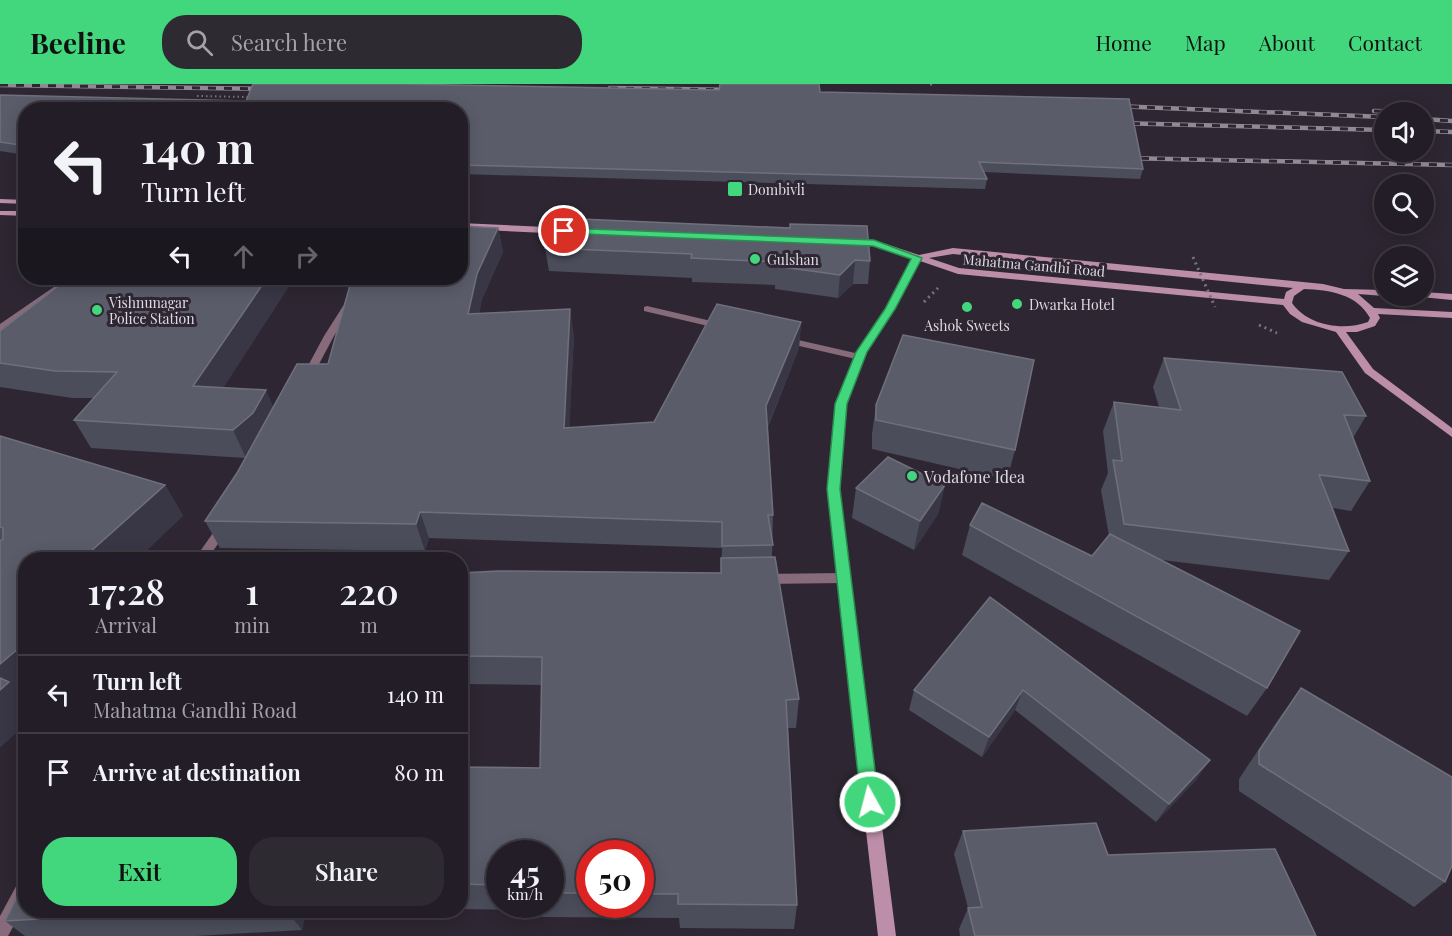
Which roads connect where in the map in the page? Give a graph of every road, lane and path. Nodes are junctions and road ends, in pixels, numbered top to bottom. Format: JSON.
{"nodes":[{"id":1,"x":197,"y":96,"type":"dead end"},
{"id":2,"x":247,"y":97,"type":"edge"},
{"id":3,"x":0,"y":201,"type":"edge"},
{"id":4,"x":18,"y":202,"type":"edge"},
{"id":5,"x":0,"y":213,"type":"edge"},
{"id":6,"x":18,"y":214,"type":"edge"},
{"id":7,"x":468,"y":226,"type":"edge"},
{"id":8,"x":576,"y":231,"type":"edge"},
{"id":9,"x":850,"y":242,"type":"edge"},
{"id":10,"x":1193,"y":257,"type":"dead end"},
{"id":11,"x":917,"y":258,"type":"junction"},
{"id":12,"x":62,"y":285,"type":"edge"},
{"id":13,"x":362,"y":285,"type":"edge"},
{"id":14,"x":1302,"y":286,"type":"junction"},
{"id":15,"x":1340,"y":291,"type":"junction"},
{"id":16,"x":1374,"y":293,"type":"edge"},
{"id":17,"x":1434,"y":296,"type":"edge"},
{"id":18,"x":1452,"y":297,"type":"edge"},
{"id":19,"x":1286,"y":302,"type":"junction"},
{"id":20,"x":1215,"y":307,"type":"dead end"},
{"id":21,"x":647,"y":309,"type":"dead end"},
{"id":22,"x":1372,"y":311,"type":"junction"},
{"id":23,"x":1452,"y":315,"type":"edge"},
{"id":24,"x":0,"y":328,"type":"edge"},
{"id":25,"x":736,"y":329,"type":"edge"},
{"id":26,"x":1340,"y":331,"type":"junction"},
{"id":27,"x":770,"y":337,"type":"edge"},
{"id":28,"x":860,"y":357,"type":"junction"},
{"id":29,"x":302,"y":387,"type":"edge"},
{"id":30,"x":1452,"y":433,"type":"edge"},
{"id":31,"x":230,"y":516,"type":"edge"},
{"id":32,"x":205,"y":552,"type":"edge"},
{"id":33,"x":843,"y":578,"type":"junction"},
{"id":34,"x":747,"y":580,"type":"edge"},
{"id":35,"x":18,"y":900,"type":"edge"},
{"id":36,"x":0,"y":934,"type":"edge"},
{"id":37,"x":887,"y":936,"type":"edge"}],
"edges":[{"from":1,"to":2,"type":"path"},
{"from":3,"to":4,"type":"main road"},
{"from":5,"to":6,"type":"main road"},
{"from":7,"to":8,"type":"main road"},
{"from":9,"to":11,"type":"main road","name":"Mahatma Gandhi Road"},
{"from":10,"to":20,"type":"path","bridge":true},
{"from":11,"to":14,"type":"main road"},
{"from":11,"to":19,"type":"main road","name":"Mahatma Gandhi Road"},
{"from":11,"to":28,"type":"main road"},
{"from":12,"to":24,"type":"street"},
{"from":13,"to":29,"type":"street"},
{"from":14,"to":15,"type":"main road"},
{"from":14,"to":19,"type":"main road"},
{"from":15,"to":16,"type":"main road"},
{"from":15,"to":22,"type":"main road"},
{"from":17,"to":18,"type":"main road"},
{"from":19,"to":26,"type":"main road"},
{"from":21,"to":25,"type":"street"},
{"from":22,"to":23,"type":"main road"},
{"from":22,"to":26,"type":"main road"},
{"from":26,"to":30,"type":"main road"},
{"from":27,"to":28,"type":"street"},
{"from":28,"to":33,"type":"main road"},
{"from":31,"to":32,"type":"street"},
{"from":33,"to":34,"type":"street"},
{"from":33,"to":37,"type":"main road"},
{"from":35,"to":36,"type":"street"}]}
